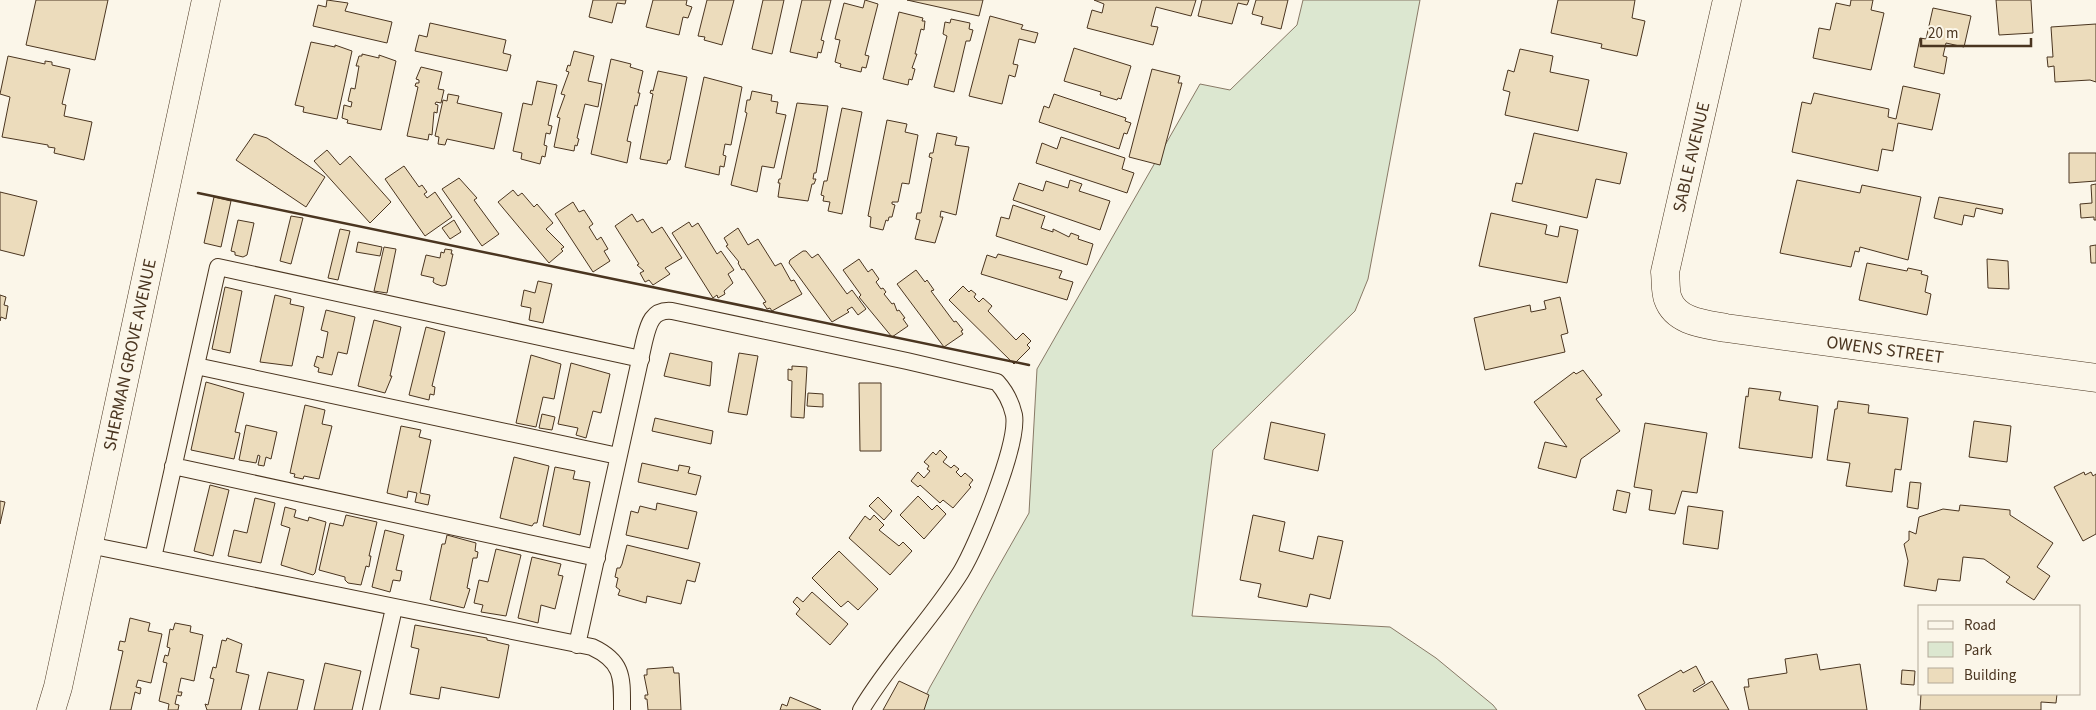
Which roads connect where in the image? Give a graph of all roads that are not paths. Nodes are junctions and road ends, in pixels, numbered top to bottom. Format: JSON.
{"nodes":[{"id":1,"x":206,"y":0,"type":"edge"},
{"id":2,"x":1727,"y":0,"type":"edge"},
{"id":3,"x":1676,"y":313,"type":"joint"},
{"id":4,"x":641,"y":359,"type":"junction"},
{"id":5,"x":196,"y":366,"type":"junction"},
{"id":6,"x":2096,"y":378,"type":"edge"},
{"id":7,"x":618,"y":456,"type":"junction"},
{"id":8,"x":173,"y":466,"type":"junction"},
{"id":9,"x":89,"y":545,"type":"junction"},
{"id":10,"x":153,"y":558,"type":"junction"},
{"id":11,"x":597,"y":558,"type":"junction"},
{"id":12,"x":394,"y":608,"type":"junction"},
{"id":13,"x":578,"y":646,"type":"junction"},
{"id":14,"x":51,"y":710,"type":"edge"},
{"id":15,"x":371,"y":710,"type":"edge"},
{"id":16,"x":622,"y":710,"type":"edge"},
{"id":17,"x":861,"y":710,"type":"edge"}],
"edges":[{"from":1,"to":9,"type":"street","name":"SHERMAN GROVE AVENUE"},
{"from":2,"to":3,"type":"street","name":"SABLE AVENUE"},
{"from":3,"to":6,"type":"street","name":"OWENS STREET"},
{"from":4,"to":5,"type":"lane"},
{"from":4,"to":7,"type":"lane"},
{"from":4,"to":17,"type":"lane"},
{"from":5,"to":7,"type":"lane"},
{"from":5,"to":8,"type":"lane"},
{"from":7,"to":11,"type":"lane"},
{"from":8,"to":10,"type":"lane"},
{"from":8,"to":11,"type":"lane"},
{"from":9,"to":10,"type":"lane"},
{"from":9,"to":14,"type":"street","name":"SHERMAN GROVE AVENUE"},
{"from":10,"to":12,"type":"lane"},
{"from":11,"to":13,"type":"lane"},
{"from":12,"to":13,"type":"lane"},
{"from":12,"to":15,"type":"lane"},
{"from":13,"to":16,"type":"lane"}]}
